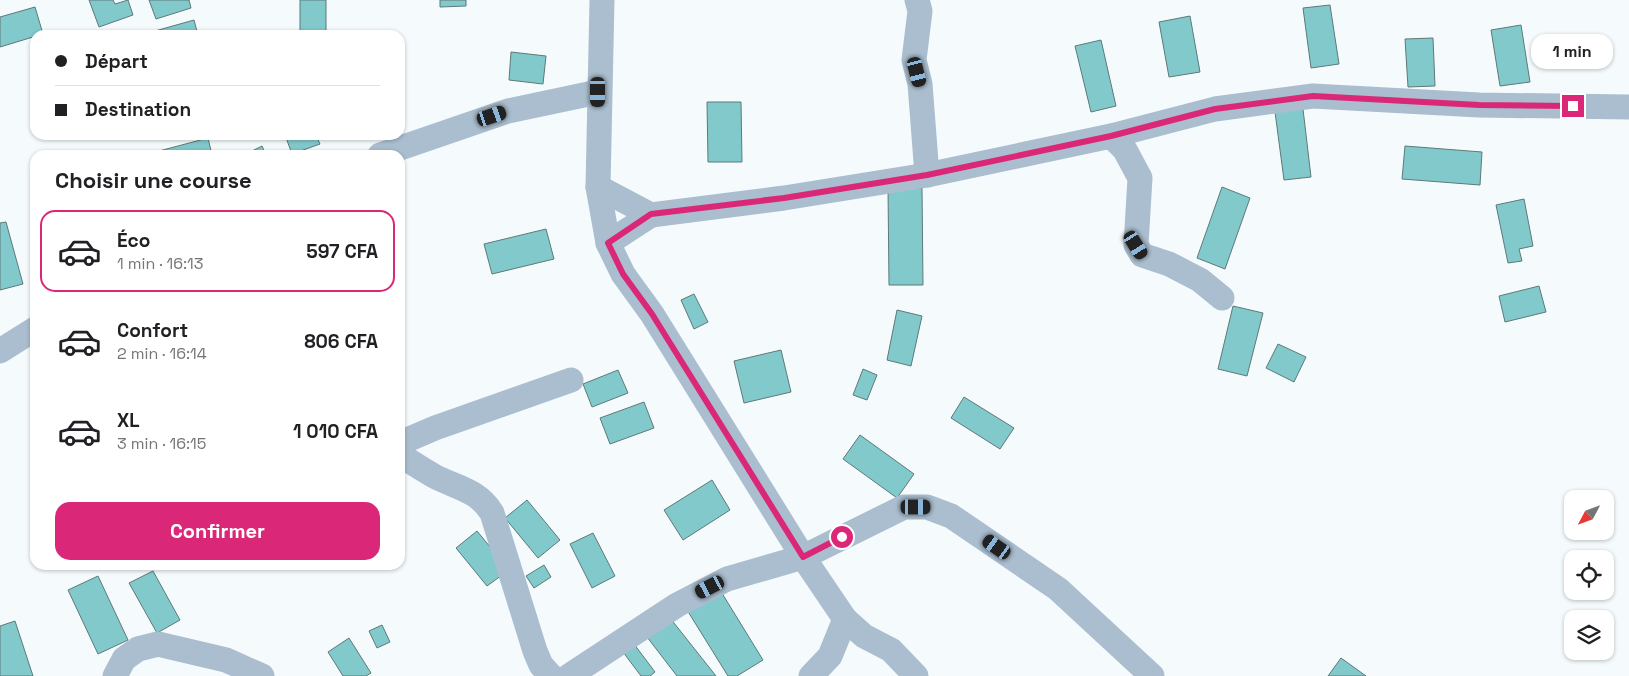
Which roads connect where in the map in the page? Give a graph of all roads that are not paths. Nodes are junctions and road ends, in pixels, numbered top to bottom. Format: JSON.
{"nodes":[{"id":1,"x":602,"y":0,"type":"edge"},
{"id":2,"x":917,"y":0,"type":"edge"},
{"id":3,"x":598,"y":92,"type":"junction"},
{"id":4,"x":1629,"y":107,"type":"edge"},
{"id":5,"x":1111,"y":136,"type":"junction"},
{"id":6,"x":395,"y":150,"type":"edge"},
{"id":7,"x":927,"y":175,"type":"junction"},
{"id":8,"x":598,"y":187,"type":"junction"},
{"id":9,"x":651,"y":214,"type":"junction"},
{"id":10,"x":608,"y":243,"type":"junction"},
{"id":11,"x":1222,"y":298,"type":"dead end"},
{"id":12,"x":30,"y":332,"type":"edge"},
{"id":13,"x":0,"y":351,"type":"edge"},
{"id":14,"x":571,"y":380,"type":"dead end"},
{"id":15,"x":405,"y":440,"type":"edge"},
{"id":16,"x":405,"y":458,"type":"edge"},
{"id":17,"x":803,"y":557,"type":"junction"},
{"id":18,"x":845,"y":619,"type":"junction"},
{"id":19,"x":115,"y":676,"type":"edge"},
{"id":20,"x":262,"y":676,"type":"edge"},
{"id":21,"x":551,"y":676,"type":"edge"},
{"id":22,"x":570,"y":676,"type":"edge"},
{"id":23,"x":811,"y":676,"type":"edge"},
{"id":24,"x":916,"y":676,"type":"edge"},
{"id":25,"x":1152,"y":676,"type":"edge"}],
"edges":[{"from":1,"to":3,"type":"street"},
{"from":2,"to":7,"type":"street"},
{"from":3,"to":6,"type":"street"},
{"from":3,"to":8,"type":"street"},
{"from":4,"to":5,"type":"street"},
{"from":5,"to":7,"type":"street"},
{"from":5,"to":11,"type":"street"},
{"from":7,"to":9,"type":"street"},
{"from":8,"to":9,"type":"street"},
{"from":8,"to":10,"type":"street"},
{"from":9,"to":10,"type":"street"},
{"from":10,"to":17,"type":"street"},
{"from":12,"to":13,"type":"street"},
{"from":14,"to":15,"type":"street"},
{"from":16,"to":21,"type":"street"},
{"from":17,"to":18,"type":"street"},
{"from":17,"to":22,"type":"street"},
{"from":17,"to":25,"type":"street"},
{"from":18,"to":23,"type":"street"},
{"from":18,"to":24,"type":"street"},
{"from":19,"to":20,"type":"street"}]}
